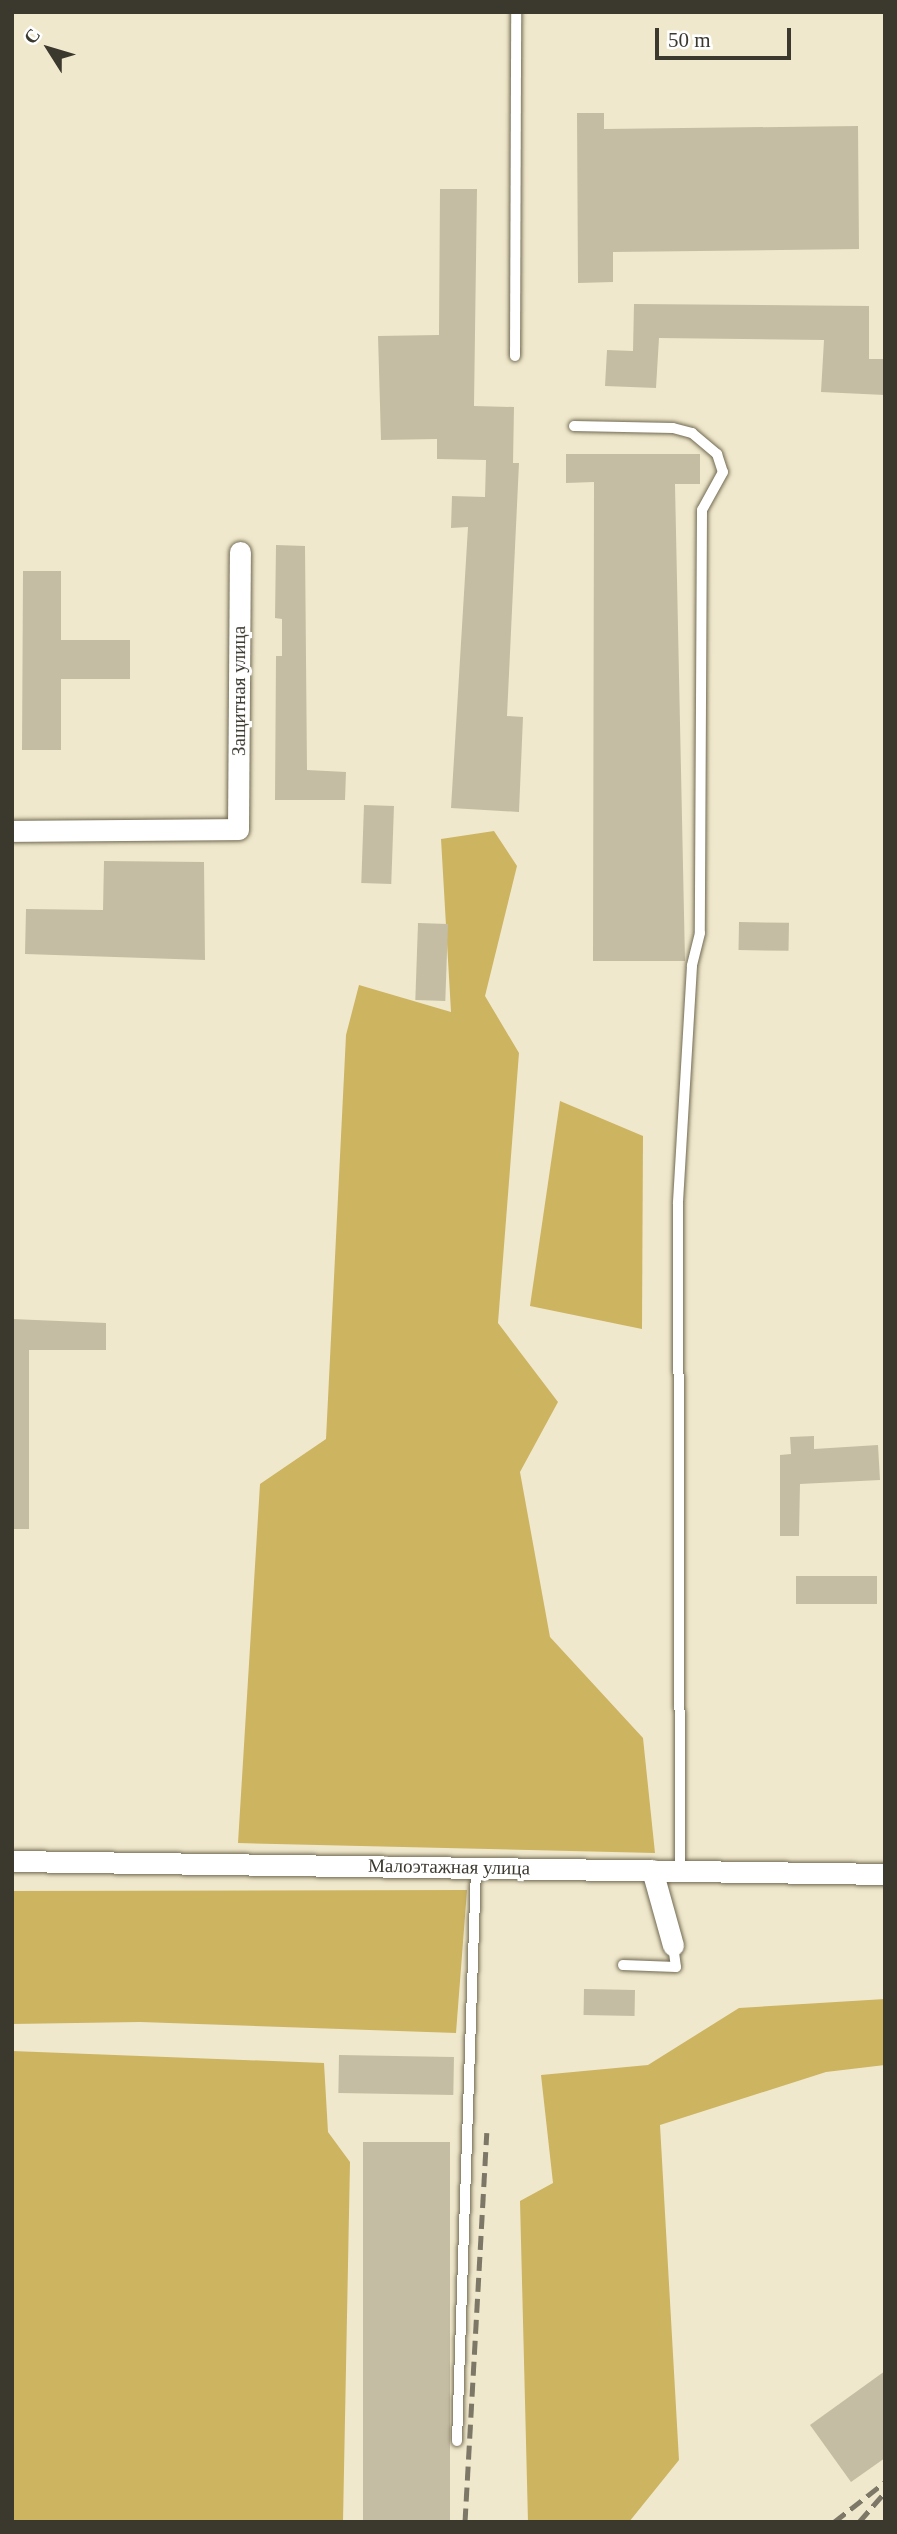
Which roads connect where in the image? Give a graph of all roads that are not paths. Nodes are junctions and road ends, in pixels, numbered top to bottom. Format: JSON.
{"nodes":[{"id":1,"x":516,"y":12,"type":"edge"},
{"id":2,"x":514,"y":356,"type":"dead end"},
{"id":3,"x":573,"y":426,"type":"dead end"},
{"id":4,"x":240,"y":552,"type":"dead end"},
{"id":5,"x":12,"y":831,"type":"edge"},
{"id":6,"x":12,"y":1861,"type":"edge"},
{"id":7,"x":476,"y":1867,"type":"junction"},
{"id":8,"x":652,"y":1870,"type":"junction"},
{"id":9,"x":680,"y":1870,"type":"junction"},
{"id":10,"x":885,"y":1874,"type":"edge"},
{"id":11,"x":673,"y":1945,"type":"joint"},
{"id":12,"x":623,"y":1965,"type":"dead end"},
{"id":13,"x":457,"y":2441,"type":"dead end"}],
"edges":[{"from":1,"to":2,"type":"lane"},
{"from":3,"to":9,"type":"lane"},
{"from":4,"to":5,"type":"street","name":"Защитная улица"},
{"from":6,"to":7,"type":"street","name":"Малоэтажная улица"},
{"from":7,"to":8,"type":"street","name":"Малоэтажная улица"},
{"from":7,"to":13,"type":"lane"},
{"from":8,"to":9,"type":"street","name":"Малоэтажная улица"},
{"from":8,"to":11,"type":"street"},
{"from":9,"to":10,"type":"street","name":"Малоэтажная улица"},
{"from":11,"to":12,"type":"lane"}]}
